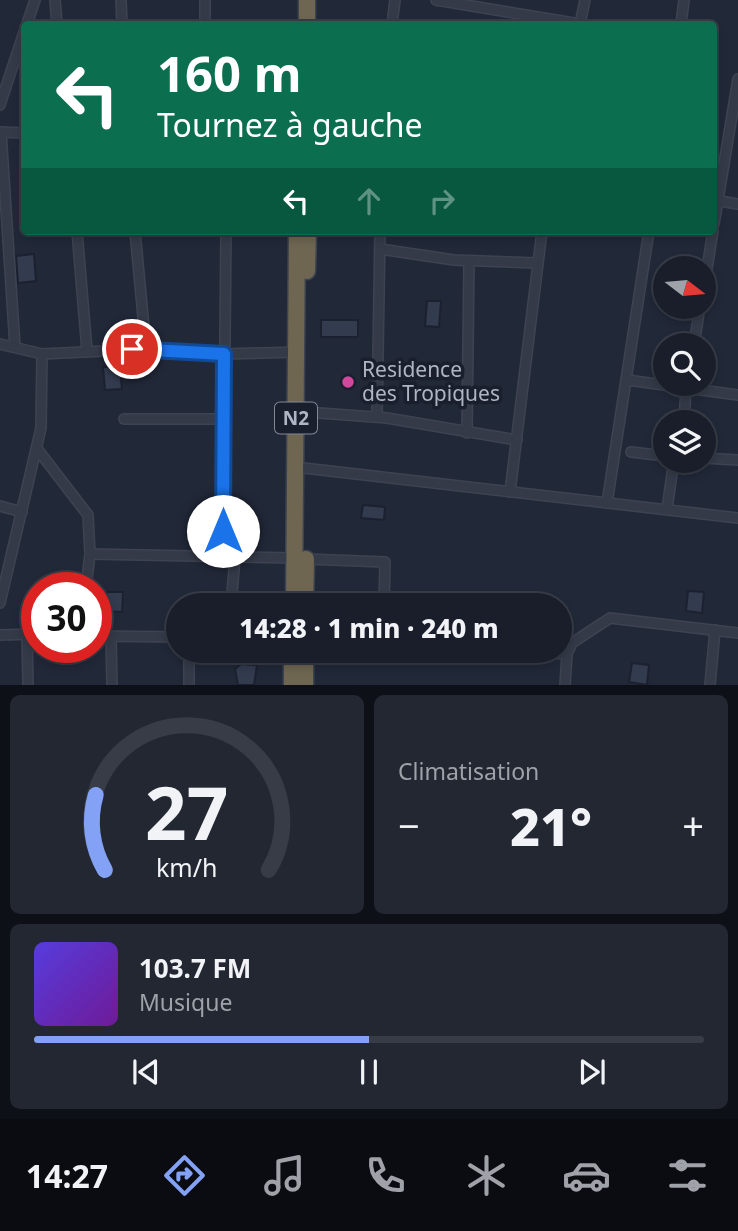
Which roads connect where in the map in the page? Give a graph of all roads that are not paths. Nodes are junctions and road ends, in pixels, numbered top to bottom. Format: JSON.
{"nodes":[{"id":1,"x":35,"y":0,"type":"edge"},
{"id":2,"x":55,"y":0,"type":"edge"},
{"id":3,"x":121,"y":0,"type":"edge"},
{"id":4,"x":205,"y":0,"type":"edge"},
{"id":5,"x":296,"y":0,"type":"edge"},
{"id":6,"x":307,"y":0,"type":"edge"},
{"id":7,"x":396,"y":0,"type":"edge"},
{"id":8,"x":436,"y":0,"type":"edge"},
{"id":9,"x":584,"y":0,"type":"edge"},
{"id":10,"x":684,"y":0,"type":"edge"},
{"id":11,"x":28,"y":21,"type":"edge"},
{"id":12,"x":57,"y":21,"type":"edge"},
{"id":13,"x":122,"y":21,"type":"edge"},
{"id":14,"x":205,"y":21,"type":"edge"},
{"id":15,"x":296,"y":21,"type":"edge"},
{"id":16,"x":307,"y":21,"type":"edge"},
{"id":17,"x":392,"y":21,"type":"edge"},
{"id":18,"x":562,"y":21,"type":"edge"},
{"id":19,"x":580,"y":21,"type":"edge"},
{"id":20,"x":681,"y":21,"type":"edge"},
{"id":21,"x":21,"y":41,"type":"edge"},
{"id":22,"x":738,"y":79,"type":"edge"},
{"id":23,"x":0,"y":104,"type":"edge"},
{"id":24,"x":0,"y":132,"type":"edge"},
{"id":25,"x":21,"y":133,"type":"edge"},
{"id":26,"x":717,"y":194,"type":"edge"},
{"id":27,"x":717,"y":200,"type":"edge"},
{"id":28,"x":738,"y":204,"type":"edge"},
{"id":29,"x":77,"y":235,"type":"edge"},
{"id":30,"x":135,"y":235,"type":"edge"},
{"id":31,"x":226,"y":235,"type":"edge"},
{"id":32,"x":297,"y":235,"type":"edge"},
{"id":33,"x":308,"y":235,"type":"edge"},
{"id":34,"x":380,"y":235,"type":"edge"},
{"id":35,"x":541,"y":235,"type":"edge"},
{"id":36,"x":648,"y":235,"type":"edge"},
{"id":37,"x":712,"y":235,"type":"edge"},
{"id":38,"x":380,"y":249,"type":"junction"},
{"id":39,"x":709,"y":256,"type":"edge"},
{"id":40,"x":469,"y":261,"type":"junction"},
{"id":41,"x":536,"y":263,"type":"junction"},
{"id":42,"x":0,"y":344,"type":"edge"},
{"id":43,"x":15,"y":347,"type":"junction"},
{"id":44,"x":146,"y":349,"type":"junction"},
{"id":45,"x":87,"y":351,"type":"junction"},
{"id":46,"x":297,"y":352,"type":"junction"},
{"id":47,"x":42,"y":354,"type":"junction"},
{"id":48,"x":224,"y":354,"type":"junction"},
{"id":49,"x":627,"y":380,"type":"junction"},
{"id":50,"x":653,"y":383,"type":"edge"},
{"id":51,"x":716,"y":391,"type":"edge"},
{"id":52,"x":738,"y":395,"type":"edge"},
{"id":53,"x":306,"y":412,"type":"junction"},
{"id":54,"x":377,"y":417,"type":"junction"},
{"id":55,"x":124,"y":419,"type":"dead end"},
{"id":56,"x":224,"y":419,"type":"junction"},
{"id":57,"x":467,"y":433,"type":"junction"},
{"id":58,"x":517,"y":440,"type":"junction"},
{"id":59,"x":38,"y":450,"type":"junction"},
{"id":60,"x":631,"y":452,"type":"dead end"},
{"id":61,"x":653,"y":455,"type":"edge"},
{"id":62,"x":716,"y":459,"type":"edge"},
{"id":63,"x":738,"y":460,"type":"edge"},
{"id":64,"x":300,"y":468,"type":"junction"},
{"id":65,"x":672,"y":473,"type":"edge"},
{"id":66,"x":510,"y":492,"type":"junction"},
{"id":67,"x":607,"y":503,"type":"junction"},
{"id":68,"x":0,"y":506,"type":"edge"},
{"id":69,"x":667,"y":509,"type":"junction"},
{"id":70,"x":22,"y":512,"type":"junction"},
{"id":71,"x":738,"y":518,"type":"edge"},
{"id":72,"x":90,"y":554,"type":"junction"},
{"id":73,"x":223,"y":556,"type":"junction"},
{"id":74,"x":235,"y":557,"type":"junction"},
{"id":75,"x":300,"y":558,"type":"junction"},
{"id":76,"x":88,"y":572,"type":"edge"},
{"id":77,"x":2,"y":581,"type":"edge"},
{"id":78,"x":232,"y":593,"type":"edge"},
{"id":79,"x":296,"y":593,"type":"edge"},
{"id":80,"x":304,"y":593,"type":"edge"},
{"id":81,"x":384,"y":593,"type":"edge"},
{"id":82,"x":0,"y":603,"type":"edge"},
{"id":83,"x":715,"y":630,"type":"junction"},
{"id":84,"x":738,"y":633,"type":"edge"},
{"id":85,"x":21,"y":634,"type":"edge"},
{"id":86,"x":0,"y":635,"type":"edge"},
{"id":87,"x":112,"y":637,"type":"edge"},
{"id":88,"x":166,"y":637,"type":"edge"},
{"id":89,"x":572,"y":643,"type":"edge"},
{"id":90,"x":30,"y":663,"type":"edge"},
{"id":91,"x":112,"y":663,"type":"edge"},
{"id":92,"x":189,"y":663,"type":"edge"},
{"id":93,"x":292,"y":663,"type":"edge"},
{"id":94,"x":305,"y":663,"type":"edge"},
{"id":95,"x":567,"y":663,"type":"edge"},
{"id":96,"x":28,"y":685,"type":"edge"},
{"id":97,"x":112,"y":685,"type":"edge"},
{"id":98,"x":189,"y":685,"type":"edge"},
{"id":99,"x":292,"y":685,"type":"edge"},
{"id":100,"x":305,"y":685,"type":"edge"},
{"id":101,"x":565,"y":685,"type":"edge"},
{"id":102,"x":710,"y":685,"type":"edge"}],
"edges":[{"from":1,"to":11,"type":"street"},
{"from":2,"to":12,"type":"street"},
{"from":3,"to":13,"type":"street"},
{"from":4,"to":14,"type":"street"},
{"from":5,"to":15,"type":"highway"},
{"from":6,"to":16,"type":"highway"},
{"from":7,"to":17,"type":"street"},
{"from":8,"to":18,"type":"street"},
{"from":9,"to":19,"type":"street"},
{"from":10,"to":20,"type":"street"},
{"from":21,"to":23,"type":"street"},
{"from":22,"to":26,"type":"street"},
{"from":24,"to":25,"type":"street"},
{"from":24,"to":43,"type":"street"},
{"from":27,"to":28,"type":"street"},
{"from":29,"to":45,"type":"street"},
{"from":30,"to":44,"type":"street"},
{"from":31,"to":48,"type":"street"},
{"from":32,"to":46,"type":"highway","number":"N2"},
{"from":33,"to":53,"type":"highway","number":"N2"},
{"from":34,"to":38,"type":"street"},
{"from":35,"to":41,"type":"street"},
{"from":36,"to":49,"type":"street"},
{"from":37,"to":39,"type":"street"},
{"from":38,"to":40,"type":"street"},
{"from":38,"to":54,"type":"street"},
{"from":40,"to":41,"type":"street"},
{"from":40,"to":57,"type":"street"},
{"from":41,"to":58,"type":"street"},
{"from":42,"to":43,"type":"street"},
{"from":43,"to":47,"type":"street"},
{"from":44,"to":45,"type":"street"},
{"from":44,"to":48,"type":"street"},
{"from":45,"to":47,"type":"street"},
{"from":46,"to":48,"type":"street"},
{"from":46,"to":64,"type":"highway","number":"N2"},
{"from":47,"to":59,"type":"street"},
{"from":48,"to":56,"type":"street"},
{"from":49,"to":50,"type":"street"},
{"from":49,"to":67,"type":"street"},
{"from":51,"to":52,"type":"street"},
{"from":53,"to":54,"type":"street"},
{"from":53,"to":64,"type":"highway","number":"N2"},
{"from":54,"to":57,"type":"street"},
{"from":55,"to":56,"type":"street"},
{"from":56,"to":73,"type":"street"},
{"from":57,"to":58,"type":"street"},
{"from":58,"to":66,"type":"street"},
{"from":59,"to":70,"type":"street"},
{"from":59,"to":72,"type":"street"},
{"from":60,"to":61,"type":"street"},
{"from":62,"to":63,"type":"street"},
{"from":64,"to":66,"type":"street"},
{"from":64,"to":75,"type":"highway","number":"N2"},
{"from":65,"to":69,"type":"street"},
{"from":66,"to":67,"type":"street"},
{"from":67,"to":69,"type":"street"},
{"from":68,"to":70,"type":"street"},
{"from":69,"to":71,"type":"street"},
{"from":70,"to":77,"type":"street"},
{"from":72,"to":73,"type":"street"},
{"from":72,"to":76,"type":"street"},
{"from":73,"to":74,"type":"street"},
{"from":74,"to":75,"type":"street"},
{"from":74,"to":78,"type":"street"},
{"from":75,"to":79,"type":"highway","number":"N2"},
{"from":75,"to":80,"type":"highway","number":"N2"},
{"from":75,"to":81,"type":"street"},
{"from":77,"to":82,"type":"street"},
{"from":83,"to":84,"type":"street"},
{"from":83,"to":89,"type":"street"},
{"from":83,"to":102,"type":"street"},
{"from":85,"to":86,"type":"street"},
{"from":87,"to":88,"type":"street"},
{"from":90,"to":96,"type":"street"},
{"from":91,"to":97,"type":"street"},
{"from":92,"to":98,"type":"street"},
{"from":93,"to":99,"type":"highway"},
{"from":94,"to":100,"type":"highway"},
{"from":95,"to":101,"type":"street"}]}
